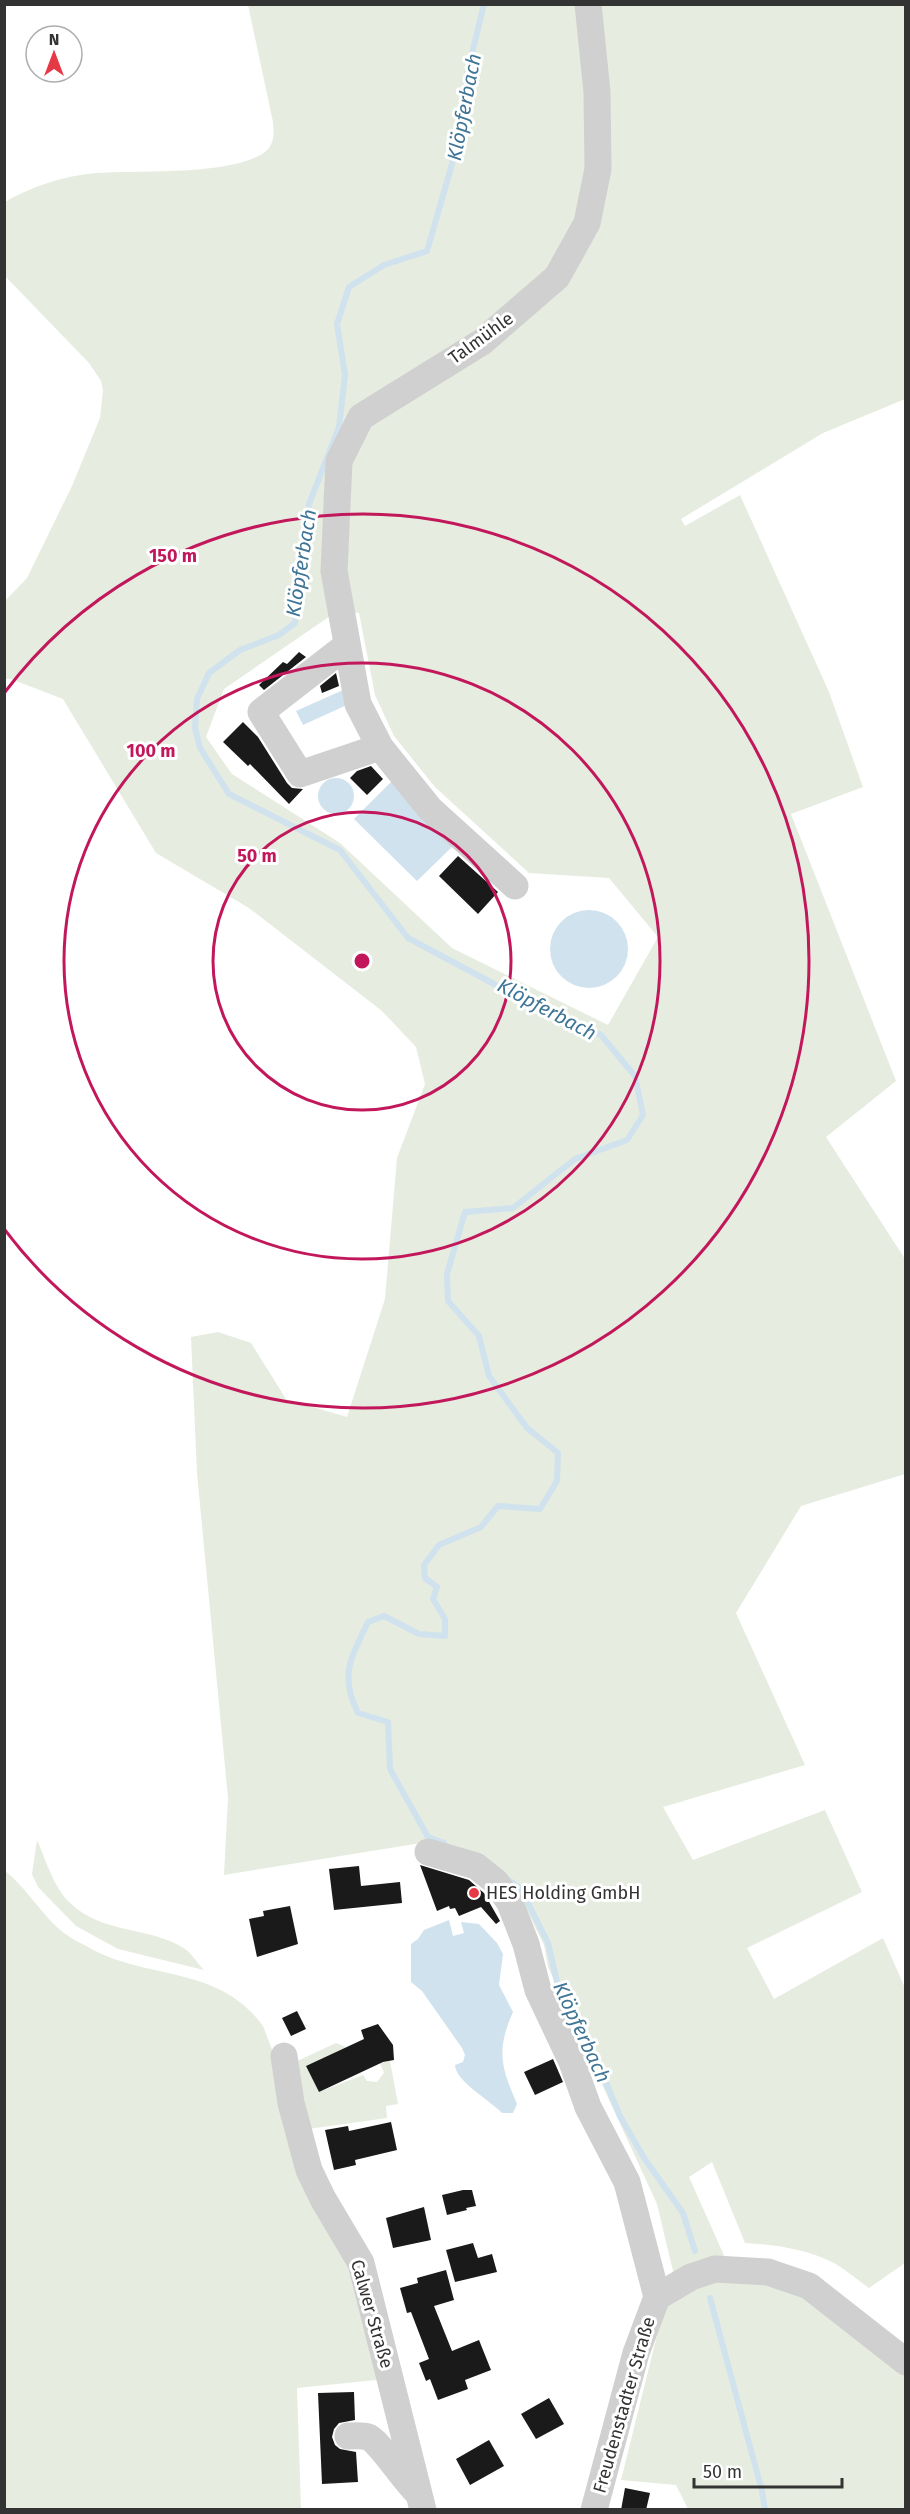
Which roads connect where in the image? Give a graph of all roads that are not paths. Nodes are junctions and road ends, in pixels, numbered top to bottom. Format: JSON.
{"nodes":[{"id":1,"x":588,"y":4,"type":"edge"},
{"id":2,"x":346,"y":646,"type":"junction"},
{"id":3,"x":380,"y":747,"type":"junction"},
{"id":4,"x":515,"y":886,"type":"dead end"},
{"id":5,"x":428,"y":1852,"type":"dead end"},
{"id":6,"x":284,"y":2056,"type":"dead end"},
{"id":7,"x":657,"y":2297,"type":"junction"},
{"id":8,"x":906,"y":2362,"type":"edge"},
{"id":9,"x":348,"y":2436,"type":"dead end"},
{"id":10,"x":421,"y":2502,"type":"edge"},
{"id":11,"x":594,"y":2510,"type":"edge"}],
"edges":[{"from":1,"to":2,"type":"street","name":"Talmühle"},
{"from":2,"to":3,"type":"street","name":"Talmühle"},
{"from":2,"to":3,"type":"street"},
{"from":3,"to":4,"type":"street","name":"Talmühle"},
{"from":5,"to":7,"type":"street"},
{"from":6,"to":10,"type":"street","name":"Calwer Straße"},
{"from":7,"to":8,"type":"street","name":"Freudenstadter Straße"},
{"from":7,"to":11,"type":"street","name":"Freudenstadter Straße"},
{"from":9,"to":10,"type":"street"}]}
